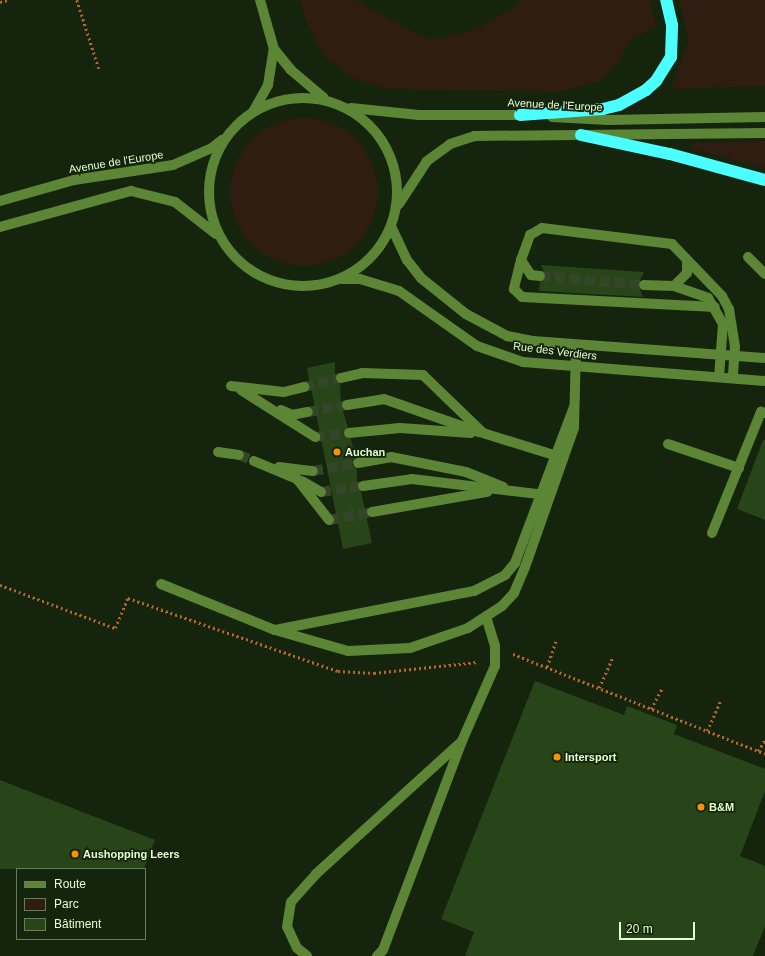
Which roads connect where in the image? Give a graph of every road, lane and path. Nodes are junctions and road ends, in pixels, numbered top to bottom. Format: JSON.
{"nodes":[{"id":1,"x":8,"y":0,"type":"edge"},
{"id":2,"x":77,"y":0,"type":"edge"},
{"id":3,"x":260,"y":0,"type":"edge"},
{"id":4,"x":666,"y":0,"type":"edge"},
{"id":5,"x":0,"y":2,"type":"edge"},
{"id":6,"x":274,"y":49,"type":"junction"},
{"id":7,"x":99,"y":70,"type":"dead end"},
{"id":8,"x":330,"y":102,"type":"junction"},
{"id":9,"x":345,"y":107,"type":"junction"},
{"id":10,"x":254,"y":112,"type":"junction"},
{"id":11,"x":520,"y":114,"type":"junction"},
{"id":12,"x":765,"y":116,"type":"edge"},
{"id":13,"x":230,"y":133,"type":"junction"},
{"id":14,"x":765,"y":133,"type":"edge"},
{"id":15,"x":581,"y":135,"type":"junction"},
{"id":16,"x":765,"y":180,"type":"edge"},
{"id":17,"x":0,"y":201,"type":"edge"},
{"id":18,"x":396,"y":211,"type":"junction"},
{"id":19,"x":392,"y":226,"type":"junction"},
{"id":20,"x":0,"y":227,"type":"edge"},
{"id":21,"x":221,"y":239,"type":"junction"},
{"id":22,"x":748,"y":257,"type":"dead end"},
{"id":23,"x":521,"y":260,"type":"junction"},
{"id":24,"x":687,"y":260,"type":"junction"},
{"id":25,"x":765,"y":274,"type":"edge"},
{"id":26,"x":540,"y":276,"type":"tunnel mouth"},
{"id":27,"x":340,"y":279,"type":"junction"},
{"id":28,"x":644,"y":285,"type":"tunnel mouth"},
{"id":29,"x":674,"y":286,"type":"junction"},
{"id":30,"x":714,"y":307,"type":"junction"},
{"id":31,"x":576,"y":345,"type":"junction"},
{"id":32,"x":722,"y":354,"type":"junction"},
{"id":33,"x":735,"y":356,"type":"junction"},
{"id":34,"x":765,"y":358,"type":"edge"},
{"id":35,"x":576,"y":367,"type":"junction"},
{"id":36,"x":720,"y":377,"type":"junction"},
{"id":37,"x":341,"y":378,"type":"tunnel mouth"},
{"id":38,"x":733,"y":378,"type":"junction"},
{"id":39,"x":765,"y":381,"type":"edge"},
{"id":40,"x":231,"y":386,"type":"dead end"},
{"id":41,"x":304,"y":387,"type":"tunnel mouth"},
{"id":42,"x":241,"y":390,"type":"junction"},
{"id":43,"x":347,"y":405,"type":"tunnel mouth"},
{"id":44,"x":308,"y":412,"type":"tunnel mouth"},
{"id":45,"x":765,"y":413,"type":"edge"},
{"id":46,"x":350,"y":433,"type":"tunnel mouth"},
{"id":47,"x":483,"y":433,"type":"junction"},
{"id":48,"x":315,"y":437,"type":"tunnel mouth"},
{"id":49,"x":668,"y":444,"type":"dead end"},
{"id":50,"x":218,"y":452,"type":"dead end"},
{"id":51,"x":239,"y":455,"type":"tunnel mouth"},
{"id":52,"x":560,"y":457,"type":"junction"},
{"id":53,"x":254,"y":461,"type":"tunnel mouth"},
{"id":54,"x":358,"y":463,"type":"tunnel mouth"},
{"id":55,"x":270,"y":466,"type":"junction"},
{"id":56,"x":739,"y":468,"type":"junction"},
{"id":57,"x":313,"y":471,"type":"tunnel mouth"},
{"id":58,"x":298,"y":479,"type":"junction"},
{"id":59,"x":363,"y":486,"type":"tunnel mouth"},
{"id":60,"x":497,"y":490,"type":"junction"},
{"id":61,"x":321,"y":492,"type":"tunnel mouth"},
{"id":62,"x":516,"y":492,"type":"junction"},
{"id":63,"x":547,"y":495,"type":"junction"},
{"id":64,"x":372,"y":512,"type":"tunnel mouth"},
{"id":65,"x":329,"y":520,"type":"dead end"},
{"id":66,"x":712,"y":533,"type":"dead end"},
{"id":67,"x":160,"y":584,"type":"dead end"},
{"id":68,"x":486,"y":617,"type":"junction"},
{"id":69,"x":275,"y":630,"type":"junction"},
{"id":70,"x":556,"y":641,"type":"dead end"},
{"id":71,"x":613,"y":657,"type":"dead end"},
{"id":72,"x":547,"y":668,"type":"dead end"},
{"id":73,"x":599,"y":688,"type":"dead end"},
{"id":74,"x":662,"y":688,"type":"dead end"},
{"id":75,"x":721,"y":700,"type":"dead end"},
{"id":76,"x":652,"y":709,"type":"dead end"},
{"id":77,"x":707,"y":731,"type":"dead end"},
{"id":78,"x":765,"y":740,"type":"edge"},
{"id":79,"x":462,"y":741,"type":"junction"},
{"id":80,"x":758,"y":751,"type":"dead end"},
{"id":81,"x":380,"y":954,"type":"edge"},
{"id":82,"x":307,"y":956,"type":"edge"}],
"edges":[{"from":1,"to":5,"type":"path"},
{"from":2,"to":7,"type":"path"},
{"from":3,"to":6,"type":"street"},
{"from":4,"to":11,"type":"highway"},
{"from":6,"to":8,"type":"street"},
{"from":6,"to":10,"type":"street"},
{"from":8,"to":9,"type":"street"},
{"from":8,"to":10,"type":"street"},
{"from":9,"to":11,"type":"street","name":"Avenue de l'Europe"},
{"from":9,"to":18,"type":"street"},
{"from":10,"to":13,"type":"street","name":"Avenue de l'Europe"},
{"from":11,"to":12,"type":"street","name":"Avenue de l'Europe"},
{"from":13,"to":17,"type":"street","name":"Avenue de l'Europe"},
{"from":13,"to":21,"type":"street"},
{"from":14,"to":15,"type":"street"},
{"from":15,"to":16,"type":"highway"},
{"from":15,"to":18,"type":"street"},
{"from":18,"to":19,"type":"street"},
{"from":19,"to":27,"type":"street"},
{"from":19,"to":31,"type":"street","name":"Rue des Verdiers"},
{"from":20,"to":21,"type":"street"},
{"from":21,"to":27,"type":"street"},
{"from":22,"to":25,"type":"street"},
{"from":23,"to":24,"type":"street"},
{"from":23,"to":26,"type":"street"},
{"from":23,"to":30,"type":"street"},
{"from":24,"to":29,"type":"street"},
{"from":24,"to":33,"type":"street"},
{"from":27,"to":35,"type":"street","name":"Rue des Verdiers"},
{"from":28,"to":29,"type":"street"},
{"from":29,"to":30,"type":"street"},
{"from":30,"to":32,"type":"street"},
{"from":31,"to":32,"type":"street","name":"Rue des Verdiers"},
{"from":31,"to":35,"type":"street"},
{"from":32,"to":33,"type":"street","name":"Rue des Verdiers"},
{"from":32,"to":36,"type":"street"},
{"from":33,"to":34,"type":"street","name":"Rue des Verdiers"},
{"from":33,"to":38,"type":"street"},
{"from":35,"to":36,"type":"street","name":"Rue des Verdiers"},
{"from":35,"to":52,"type":"street"},
{"from":36,"to":38,"type":"street","name":"Rue des Verdiers"},
{"from":37,"to":47,"type":"street"},
{"from":38,"to":39,"type":"street","name":"Rue des Verdiers"},
{"from":40,"to":42,"type":"street"},
{"from":41,"to":42,"type":"street"},
{"from":42,"to":44,"type":"street"},
{"from":42,"to":48,"type":"street"},
{"from":43,"to":47,"type":"street"},
{"from":45,"to":56,"type":"street"},
{"from":46,"to":47,"type":"street"},
{"from":47,"to":52,"type":"street"},
{"from":49,"to":56,"type":"street"},
{"from":50,"to":51,"type":"street"},
{"from":52,"to":63,"type":"street"},
{"from":53,"to":55,"type":"street"},
{"from":54,"to":62,"type":"street"},
{"from":55,"to":57,"type":"street"},
{"from":55,"to":58,"type":"street"},
{"from":56,"to":66,"type":"street"},
{"from":58,"to":61,"type":"street"},
{"from":58,"to":65,"type":"street"},
{"from":59,"to":60,"type":"street"},
{"from":60,"to":62,"type":"street"},
{"from":60,"to":64,"type":"street"},
{"from":62,"to":63,"type":"street"},
{"from":63,"to":68,"type":"street"},
{"from":63,"to":69,"type":"street"},
{"from":67,"to":69,"type":"street"},
{"from":68,"to":69,"type":"street"},
{"from":68,"to":79,"type":"street"},
{"from":70,"to":72,"type":"path"},
{"from":71,"to":73,"type":"path"},
{"from":74,"to":76,"type":"path"},
{"from":75,"to":77,"type":"path"},
{"from":78,"to":80,"type":"path"},
{"from":79,"to":81,"type":"street"},
{"from":79,"to":82,"type":"street"}]}
